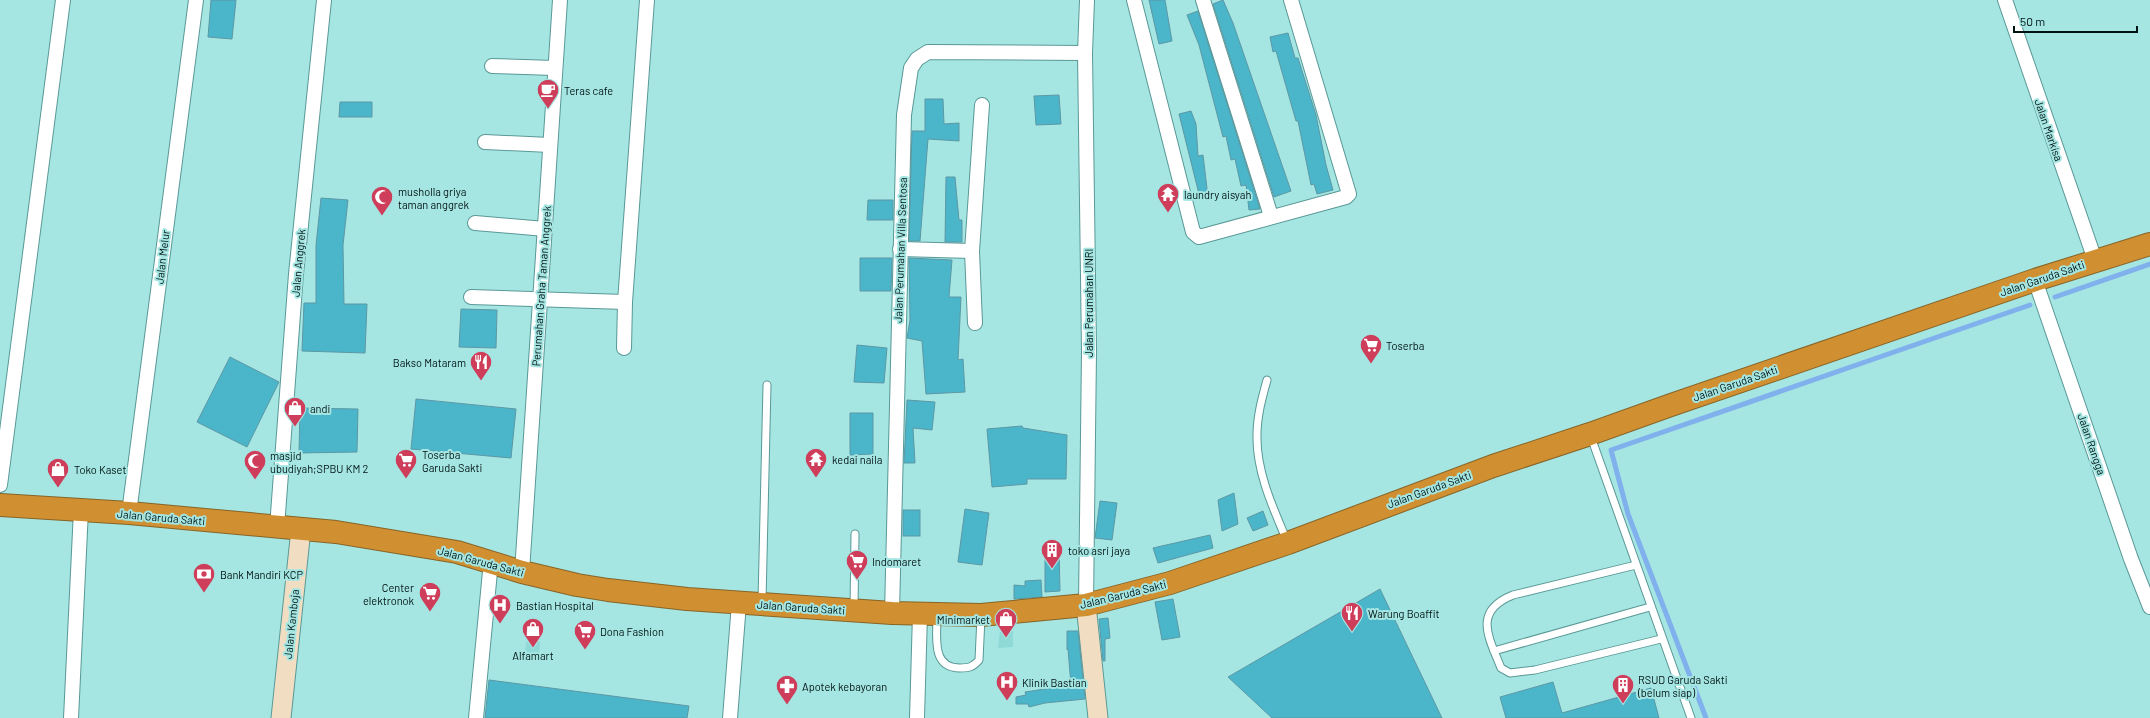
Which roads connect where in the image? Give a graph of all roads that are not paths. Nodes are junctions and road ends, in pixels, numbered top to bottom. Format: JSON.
{"nodes":[{"id":1,"x":64,"y":0,"type":"edge"},
{"id":2,"x":196,"y":0,"type":"edge"},
{"id":3,"x":324,"y":0,"type":"edge"},
{"id":4,"x":560,"y":0,"type":"edge"},
{"id":5,"x":646,"y":0,"type":"edge"},
{"id":6,"x":1087,"y":0,"type":"edge"},
{"id":7,"x":1134,"y":0,"type":"edge"},
{"id":8,"x":1203,"y":0,"type":"edge"},
{"id":9,"x":1291,"y":0,"type":"edge"},
{"id":10,"x":2005,"y":0,"type":"edge"},
{"id":11,"x":1085,"y":53,"type":"junction"},
{"id":12,"x":492,"y":66,"type":"dead end"},
{"id":13,"x":555,"y":68,"type":"junction"},
{"id":14,"x":982,"y":105,"type":"dead end"},
{"id":15,"x":485,"y":142,"type":"dead end"},
{"id":16,"x":550,"y":145,"type":"junction"},
{"id":17,"x":1271,"y":216,"type":"junction"},
{"id":18,"x":475,"y":223,"type":"dead end"},
{"id":19,"x":545,"y":229,"type":"junction"},
{"id":20,"x":2150,"y":244,"type":"edge"},
{"id":21,"x":900,"y":249,"type":"junction"},
{"id":22,"x":972,"y":251,"type":"junction"},
{"id":23,"x":2095,"y":260,"type":"junction"},
{"id":24,"x":2035,"y":280,"type":"junction"},
{"id":25,"x":471,"y":297,"type":"dead end"},
{"id":26,"x":541,"y":298,"type":"junction"},
{"id":27,"x":625,"y":302,"type":"junction"},
{"id":28,"x":975,"y":323,"type":"dead end"},
{"id":29,"x":624,"y":348,"type":"dead end"},
{"id":30,"x":1267,"y":380,"type":"dead end"},
{"id":31,"x":767,"y":385,"type":"dead end"},
{"id":32,"x":1590,"y":434,"type":"junction"},
{"id":33,"x":0,"y":485,"type":"edge"},
{"id":34,"x":0,"y":504,"type":"edge"},
{"id":35,"x":81,"y":510,"type":"junction"},
{"id":36,"x":129,"y":514,"type":"junction"},
{"id":37,"x":277,"y":527,"type":"junction"},
{"id":38,"x":300,"y":529,"type":"junction"},
{"id":39,"x":854,"y":534,"type":"dead end"},
{"id":40,"x":1288,"y":543,"type":"junction"},
{"id":41,"x":491,"y":561,"type":"junction"},
{"id":42,"x":1636,"y":565,"type":"junction"},
{"id":43,"x":522,"y":572,"type":"junction"},
{"id":44,"x":739,"y":603,"type":"junction"},
{"id":45,"x":762,"y":604,"type":"junction"},
{"id":46,"x":1086,"y":605,"type":"junction"},
{"id":47,"x":1650,"y":607,"type":"junction"},
{"id":48,"x":2150,"y":608,"type":"edge"},
{"id":49,"x":854,"y":610,"type":"junction"},
{"id":50,"x":892,"y":613,"type":"junction"},
{"id":51,"x":929,"y":614,"type":"junction"},
{"id":52,"x":981,"y":615,"type":"junction"},
{"id":53,"x":1661,"y":639,"type":"junction"},
{"id":54,"x":1494,"y":652,"type":"junction"},
{"id":55,"x":70,"y":718,"type":"edge"},
{"id":56,"x":281,"y":718,"type":"edge"},
{"id":57,"x":476,"y":718,"type":"edge"},
{"id":58,"x":730,"y":718,"type":"edge"},
{"id":59,"x":917,"y":718,"type":"edge"},
{"id":60,"x":1098,"y":718,"type":"edge"},
{"id":61,"x":1691,"y":718,"type":"edge"}],
"edges":[{"from":1,"to":33,"type":"street"},
{"from":2,"to":36,"type":"street","name":"Jalan Melur"},
{"from":3,"to":37,"type":"street","name":"Jalan Anggrek"},
{"from":4,"to":13,"type":"street","name":"Perumahan Graha Taman Anggrek"},
{"from":5,"to":27,"type":"street"},
{"from":6,"to":11,"type":"street","name":"Jalan Perumahan UNRI"},
{"from":7,"to":17,"type":"street"},
{"from":8,"to":17,"type":"street"},
{"from":9,"to":17,"type":"street"},
{"from":10,"to":23,"type":"street","name":"Jalan Markisa"},
{"from":11,"to":21,"type":"street","name":"Jalan Perumahan Villa Sentosa"},
{"from":11,"to":46,"type":"street","name":"Jalan Perumahan UNRI"},
{"from":12,"to":13,"type":"street"},
{"from":13,"to":16,"type":"street","name":"Perumahan Graha Taman Anggrek"},
{"from":14,"to":22,"type":"street"},
{"from":15,"to":16,"type":"street"},
{"from":16,"to":19,"type":"street","name":"Perumahan Graha Taman Anggrek"},
{"from":18,"to":19,"type":"street"},
{"from":19,"to":26,"type":"street","name":"Perumahan Graha Taman Anggrek"},
{"from":20,"to":23,"type":"highway","name":"Jalan Garuda Sakti"},
{"from":21,"to":22,"type":"street"},
{"from":21,"to":50,"type":"street","name":"Jalan Perumahan Villa Sentosa"},
{"from":22,"to":28,"type":"street"},
{"from":23,"to":24,"type":"highway","name":"Jalan Garuda Sakti"},
{"from":24,"to":32,"type":"highway","name":"Jalan Garuda Sakti"},
{"from":24,"to":48,"type":"street","name":"Jalan Rangga"},
{"from":25,"to":26,"type":"street"},
{"from":26,"to":27,"type":"street"},
{"from":26,"to":43,"type":"street","name":"Perumahan Graha Taman Anggrek"},
{"from":27,"to":29,"type":"street"},
{"from":30,"to":40,"type":"lane"},
{"from":31,"to":45,"type":"lane"},
{"from":32,"to":40,"type":"highway","name":"Jalan Garuda Sakti"},
{"from":32,"to":42,"type":"lane"},
{"from":34,"to":35,"type":"highway","name":"Jalan Garuda Sakti"},
{"from":35,"to":36,"type":"highway","name":"Jalan Garuda Sakti"},
{"from":35,"to":55,"type":"street"},
{"from":36,"to":37,"type":"highway","name":"Jalan Garuda Sakti"},
{"from":37,"to":38,"type":"highway","name":"Jalan Garuda Sakti"},
{"from":38,"to":41,"type":"highway","name":"Jalan Garuda Sakti"},
{"from":38,"to":56,"type":"street","name":"Jalan Kamboja"},
{"from":39,"to":49,"type":"lane"},
{"from":40,"to":46,"type":"highway","name":"Jalan Garuda Sakti"},
{"from":41,"to":43,"type":"highway","name":"Jalan Garuda Sakti"},
{"from":41,"to":57,"type":"street"},
{"from":42,"to":47,"type":"lane"},
{"from":42,"to":54,"type":"lane"},
{"from":43,"to":44,"type":"highway","name":"Jalan Garuda Sakti"},
{"from":44,"to":45,"type":"highway","name":"Jalan Garuda Sakti"},
{"from":44,"to":58,"type":"street"},
{"from":45,"to":49,"type":"highway","name":"Jalan Garuda Sakti"},
{"from":46,"to":52,"type":"highway","name":"Jalan Garuda Sakti"},
{"from":46,"to":60,"type":"street"},
{"from":47,"to":53,"type":"lane"},
{"from":47,"to":54,"type":"lane"},
{"from":49,"to":50,"type":"highway","name":"Jalan Garuda Sakti"},
{"from":50,"to":51,"type":"highway","name":"Jalan Garuda Sakti"},
{"from":51,"to":52,"type":"highway","name":"Jalan Garuda Sakti"},
{"from":51,"to":52,"type":"lane"},
{"from":51,"to":59,"type":"street"},
{"from":53,"to":54,"type":"lane"},
{"from":53,"to":61,"type":"lane"}]}
